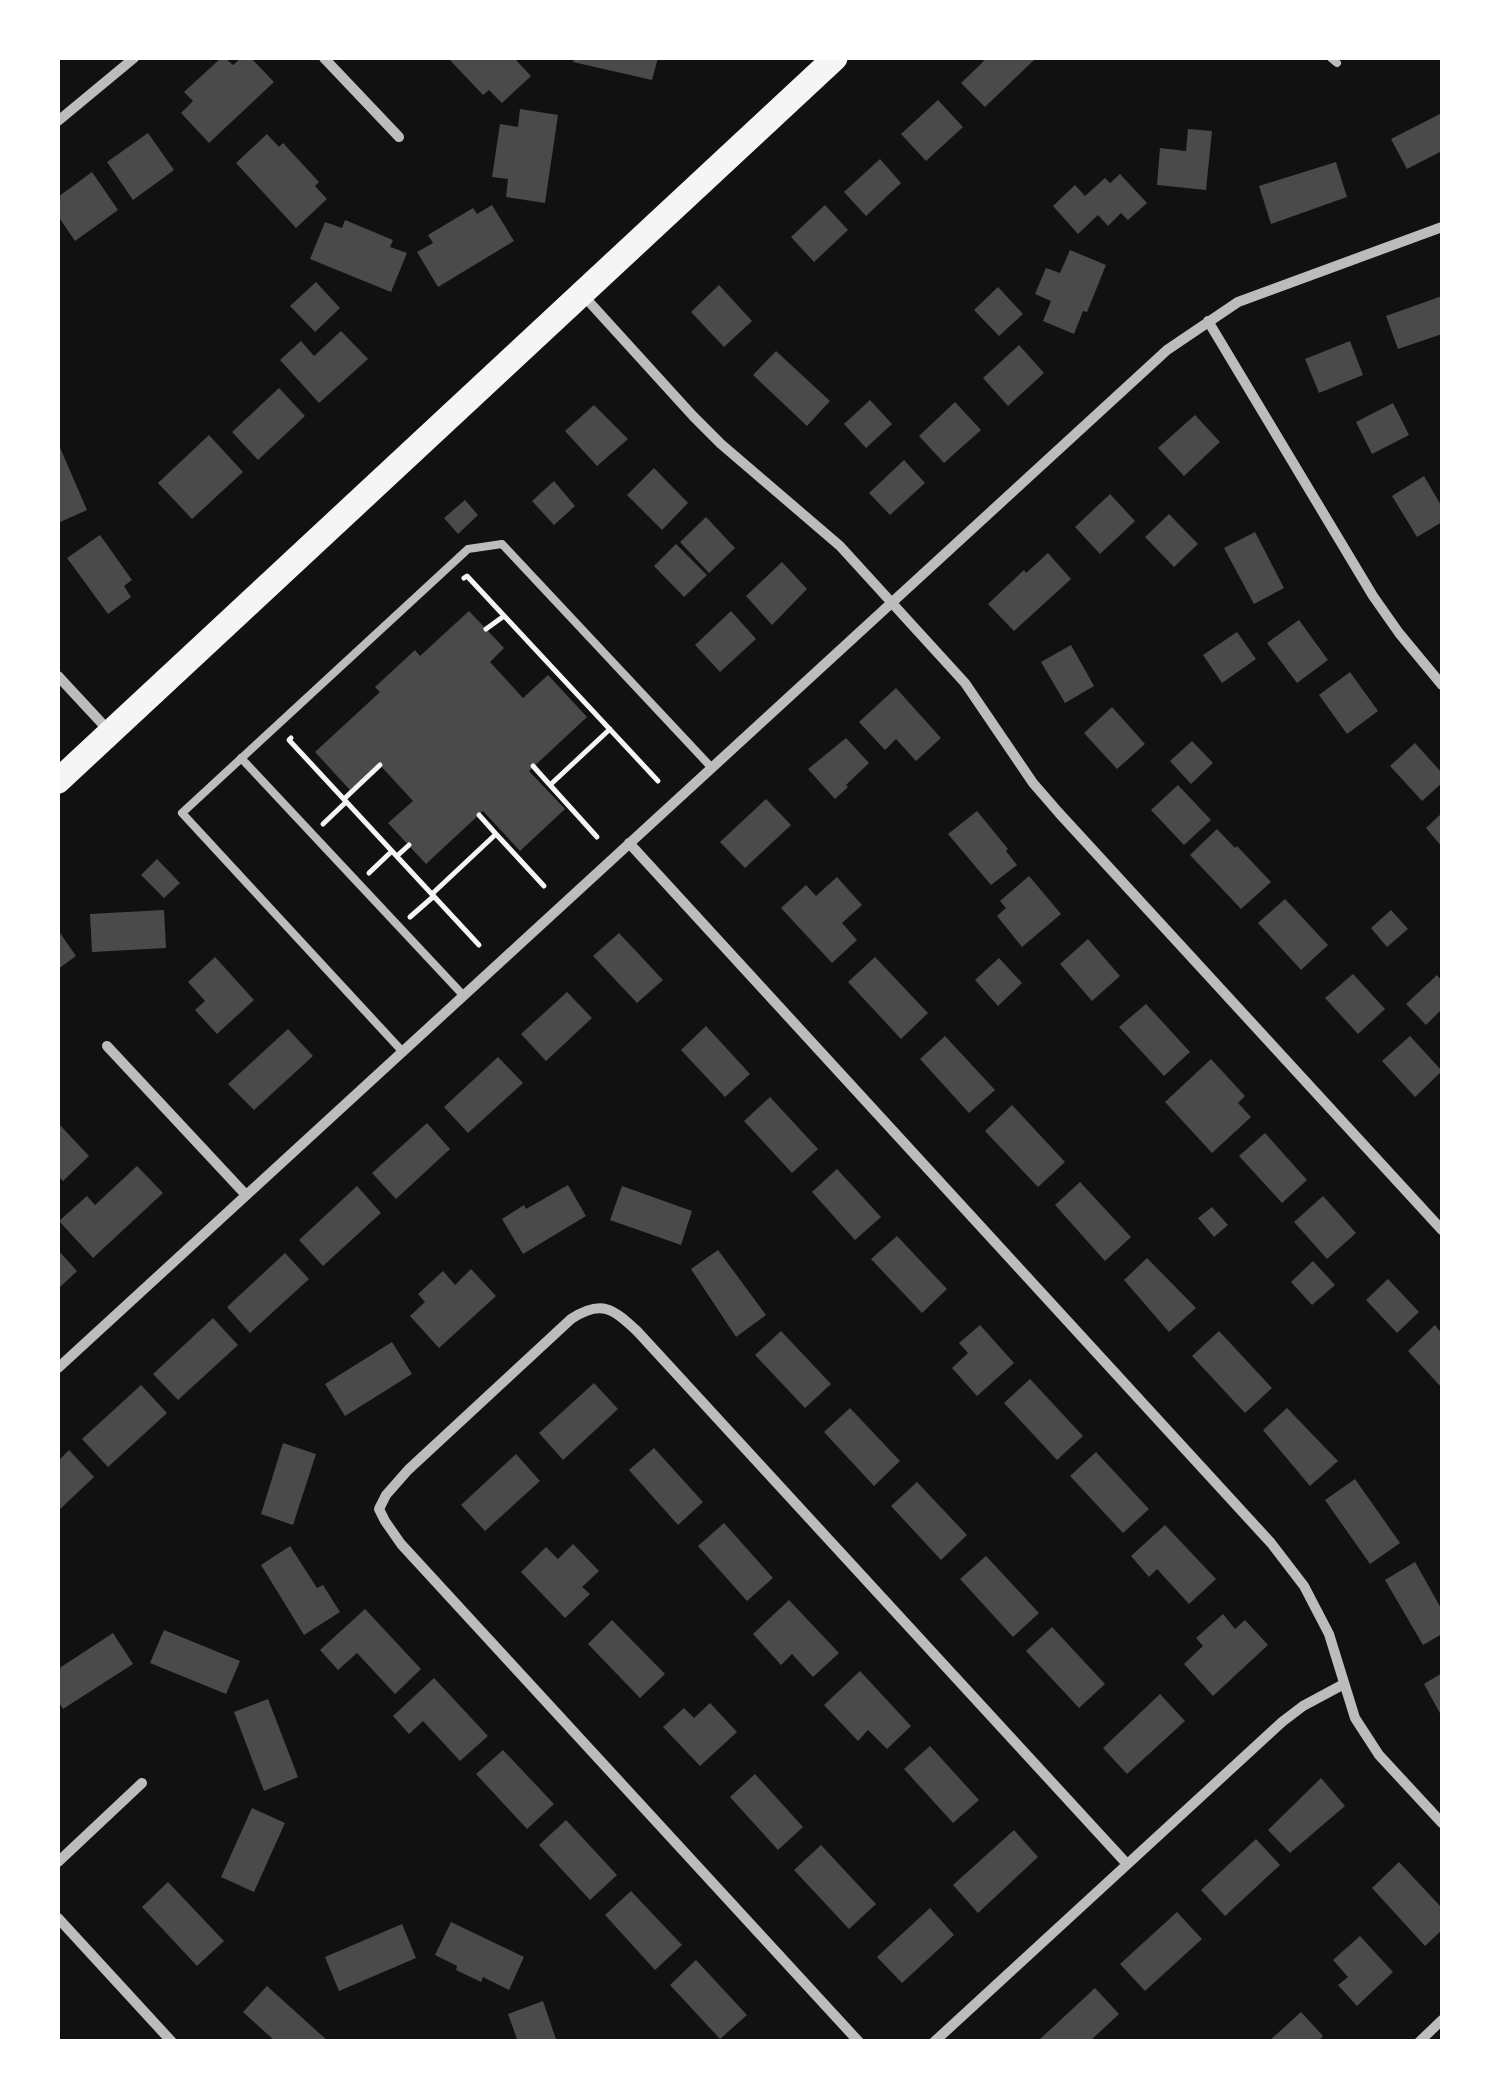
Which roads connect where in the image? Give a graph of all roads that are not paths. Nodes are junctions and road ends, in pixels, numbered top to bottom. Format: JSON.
{"nodes":[{"id":1,"x":134,"y":58,"type":"edge"},
{"id":2,"x":324,"y":58,"type":"edge"},
{"id":3,"x":835,"y":58,"type":"edge"},
{"id":4,"x":58,"y":122,"type":"edge"},
{"id":5,"x":399,"y":138,"type":"dead end"},
{"id":6,"x":1442,"y":227,"type":"edge"},
{"id":7,"x":582,"y":293,"type":"junction"},
{"id":8,"x":1208,"y":321,"type":"junction"},
{"id":9,"x":891,"y":601,"type":"junction"},
{"id":10,"x":58,"y":676,"type":"edge"},
{"id":11,"x":1442,"y":685,"type":"edge"},
{"id":12,"x":111,"y":732,"type":"junction"},
{"id":13,"x":242,"y":758,"type":"junction"},
{"id":14,"x":711,"y":767,"type":"junction"},
{"id":15,"x":58,"y":781,"type":"edge"},
{"id":16,"x":628,"y":843,"type":"junction"},
{"id":17,"x":464,"y":995,"type":"junction"},
{"id":18,"x":107,"y":1046,"type":"dead end"},
{"id":19,"x":402,"y":1051,"type":"junction"},
{"id":20,"x":246,"y":1195,"type":"junction"},
{"id":21,"x":1442,"y":1230,"type":"edge"},
{"id":22,"x":58,"y":1368,"type":"edge"},
{"id":23,"x":1344,"y":1684,"type":"junction"},
{"id":24,"x":142,"y":1783,"type":"dead end"},
{"id":25,"x":1442,"y":1823,"type":"edge"},
{"id":26,"x":58,"y":1862,"type":"edge"},
{"id":27,"x":1127,"y":1864,"type":"junction"},
{"id":28,"x":58,"y":1918,"type":"edge"},
{"id":29,"x":1442,"y":2020,"type":"edge"},
{"id":30,"x":172,"y":2042,"type":"edge"},
{"id":31,"x":859,"y":2042,"type":"edge"},
{"id":32,"x":934,"y":2042,"type":"edge"},
{"id":33,"x":1419,"y":2042,"type":"edge"}],
"edges":[{"from":1,"to":4,"type":"street"},
{"from":2,"to":5,"type":"street"},
{"from":3,"to":7,"type":"main road"},
{"from":6,"to":8,"type":"street"},
{"from":7,"to":9,"type":"street"},
{"from":7,"to":12,"type":"main road"},
{"from":8,"to":9,"type":"street"},
{"from":8,"to":11,"type":"street"},
{"from":9,"to":14,"type":"street"},
{"from":9,"to":21,"type":"street"},
{"from":10,"to":12,"type":"street"},
{"from":12,"to":15,"type":"main road"},
{"from":13,"to":14,"type":"lane"},
{"from":13,"to":17,"type":"lane"},
{"from":13,"to":19,"type":"lane"},
{"from":14,"to":16,"type":"street"},
{"from":16,"to":17,"type":"street"},
{"from":16,"to":23,"type":"street"},
{"from":17,"to":19,"type":"street"},
{"from":18,"to":20,"type":"street"},
{"from":19,"to":20,"type":"street"},
{"from":20,"to":22,"type":"street"},
{"from":23,"to":25,"type":"street"},
{"from":23,"to":27,"type":"street"},
{"from":24,"to":26,"type":"street"},
{"from":27,"to":31,"type":"street"},
{"from":27,"to":32,"type":"street"},
{"from":28,"to":30,"type":"street"},
{"from":29,"to":33,"type":"street"}]}
